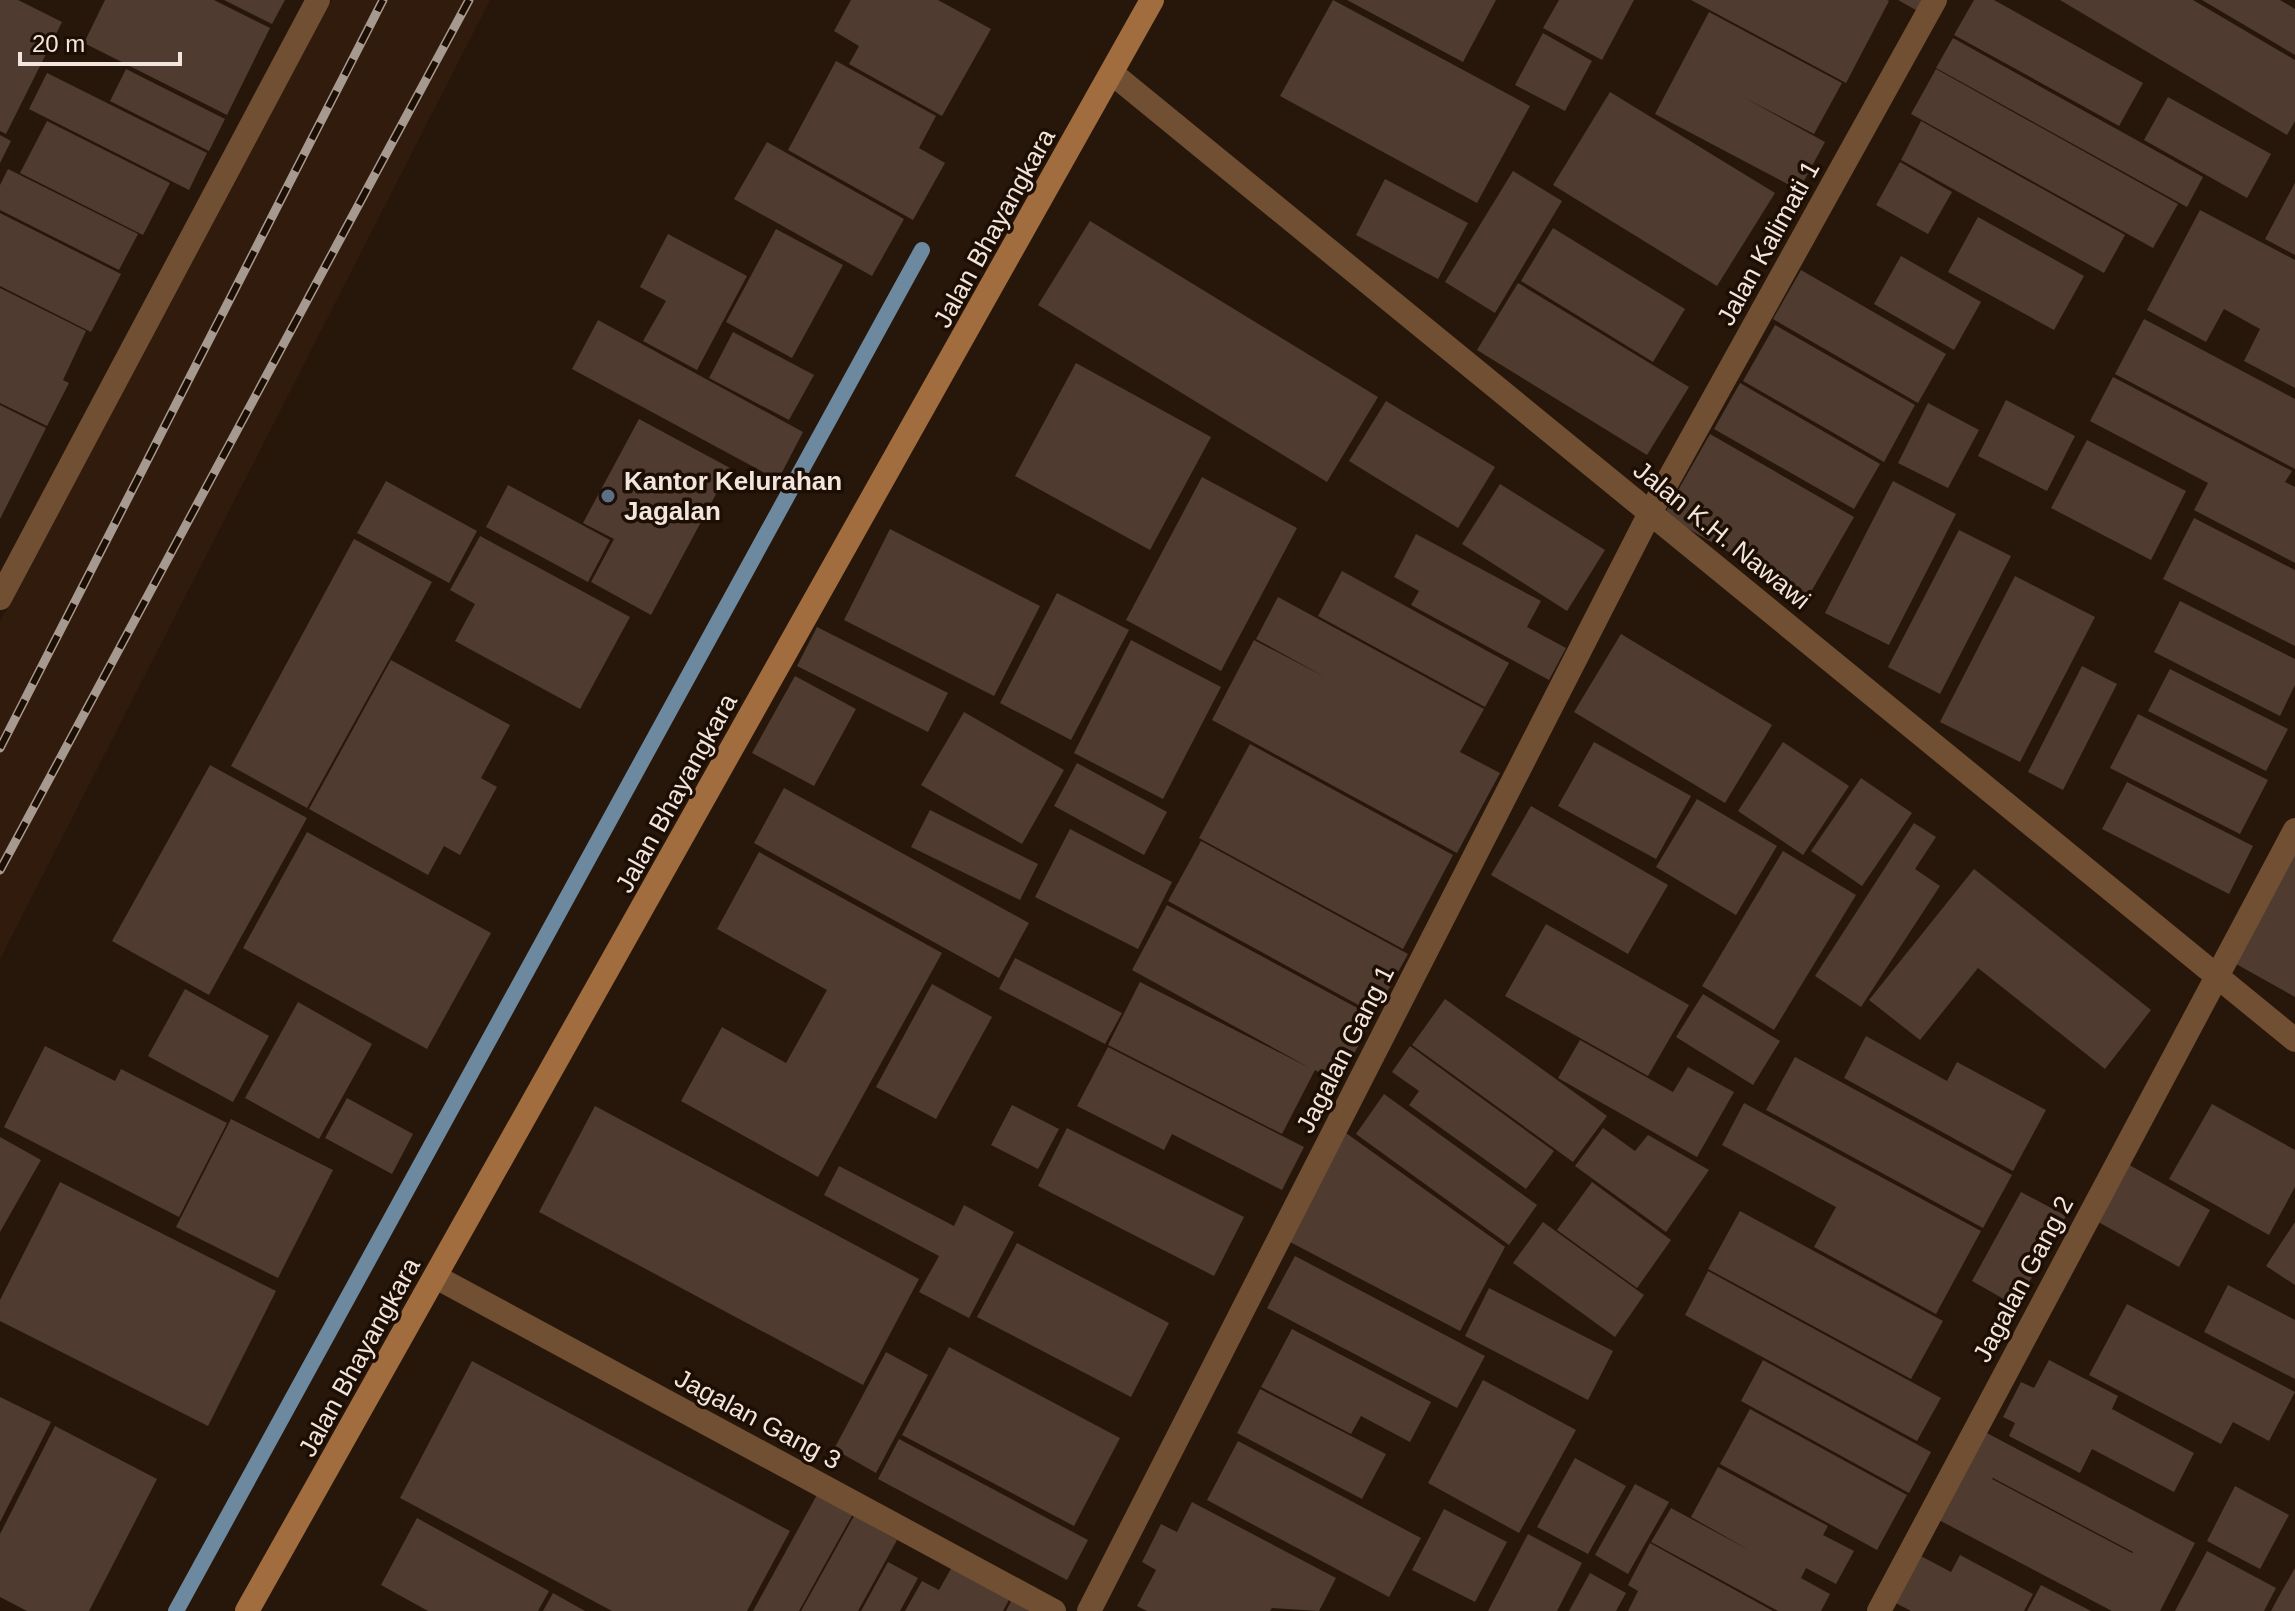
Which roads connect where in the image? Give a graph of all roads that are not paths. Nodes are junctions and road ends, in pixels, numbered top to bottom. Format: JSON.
{"nodes":[{"id":1,"x":318,"y":0,"type":"edge"},
{"id":2,"x":1152,"y":0,"type":"edge"},
{"id":3,"x":1935,"y":0,"type":"edge"},
{"id":4,"x":1113,"y":74,"type":"junction"},
{"id":5,"x":1650,"y":513,"type":"junction"},
{"id":6,"x":0,"y":598,"type":"edge"},
{"id":7,"x":2295,"y":830,"type":"edge"},
{"id":8,"x":2217,"y":974,"type":"junction"},
{"id":9,"x":2295,"y":1040,"type":"edge"},
{"id":10,"x":436,"y":1277,"type":"junction"},
{"id":11,"x":247,"y":1611,"type":"edge"},
{"id":12,"x":1054,"y":1611,"type":"edge"},
{"id":13,"x":1089,"y":1611,"type":"edge"},
{"id":14,"x":1879,"y":1611,"type":"edge"}],
"edges":[{"from":1,"to":6,"type":"street"},
{"from":2,"to":4,"type":"main road","name":"Jalan Bhayangkara"},
{"from":3,"to":5,"type":"street","name":"Jalan Kalimati 1"},
{"from":4,"to":5,"type":"street","name":"Jalan K.H. Nawawi"},
{"from":4,"to":10,"type":"main road","name":"Jalan Bhayangkara"},
{"from":5,"to":8,"type":"street","name":"Jalan K.H. Nawawi"},
{"from":5,"to":13,"type":"street","name":"Jagalan Gang 1"},
{"from":7,"to":8,"type":"street","name":"Jagalan Gang 2"},
{"from":8,"to":9,"type":"street","name":"Jalan K.H. Nawawi"},
{"from":8,"to":14,"type":"street","name":"Jagalan Gang 2"},
{"from":10,"to":11,"type":"main road","name":"Jalan Bhayangkara"},
{"from":10,"to":12,"type":"street","name":"Jagalan Gang 3"}]}
